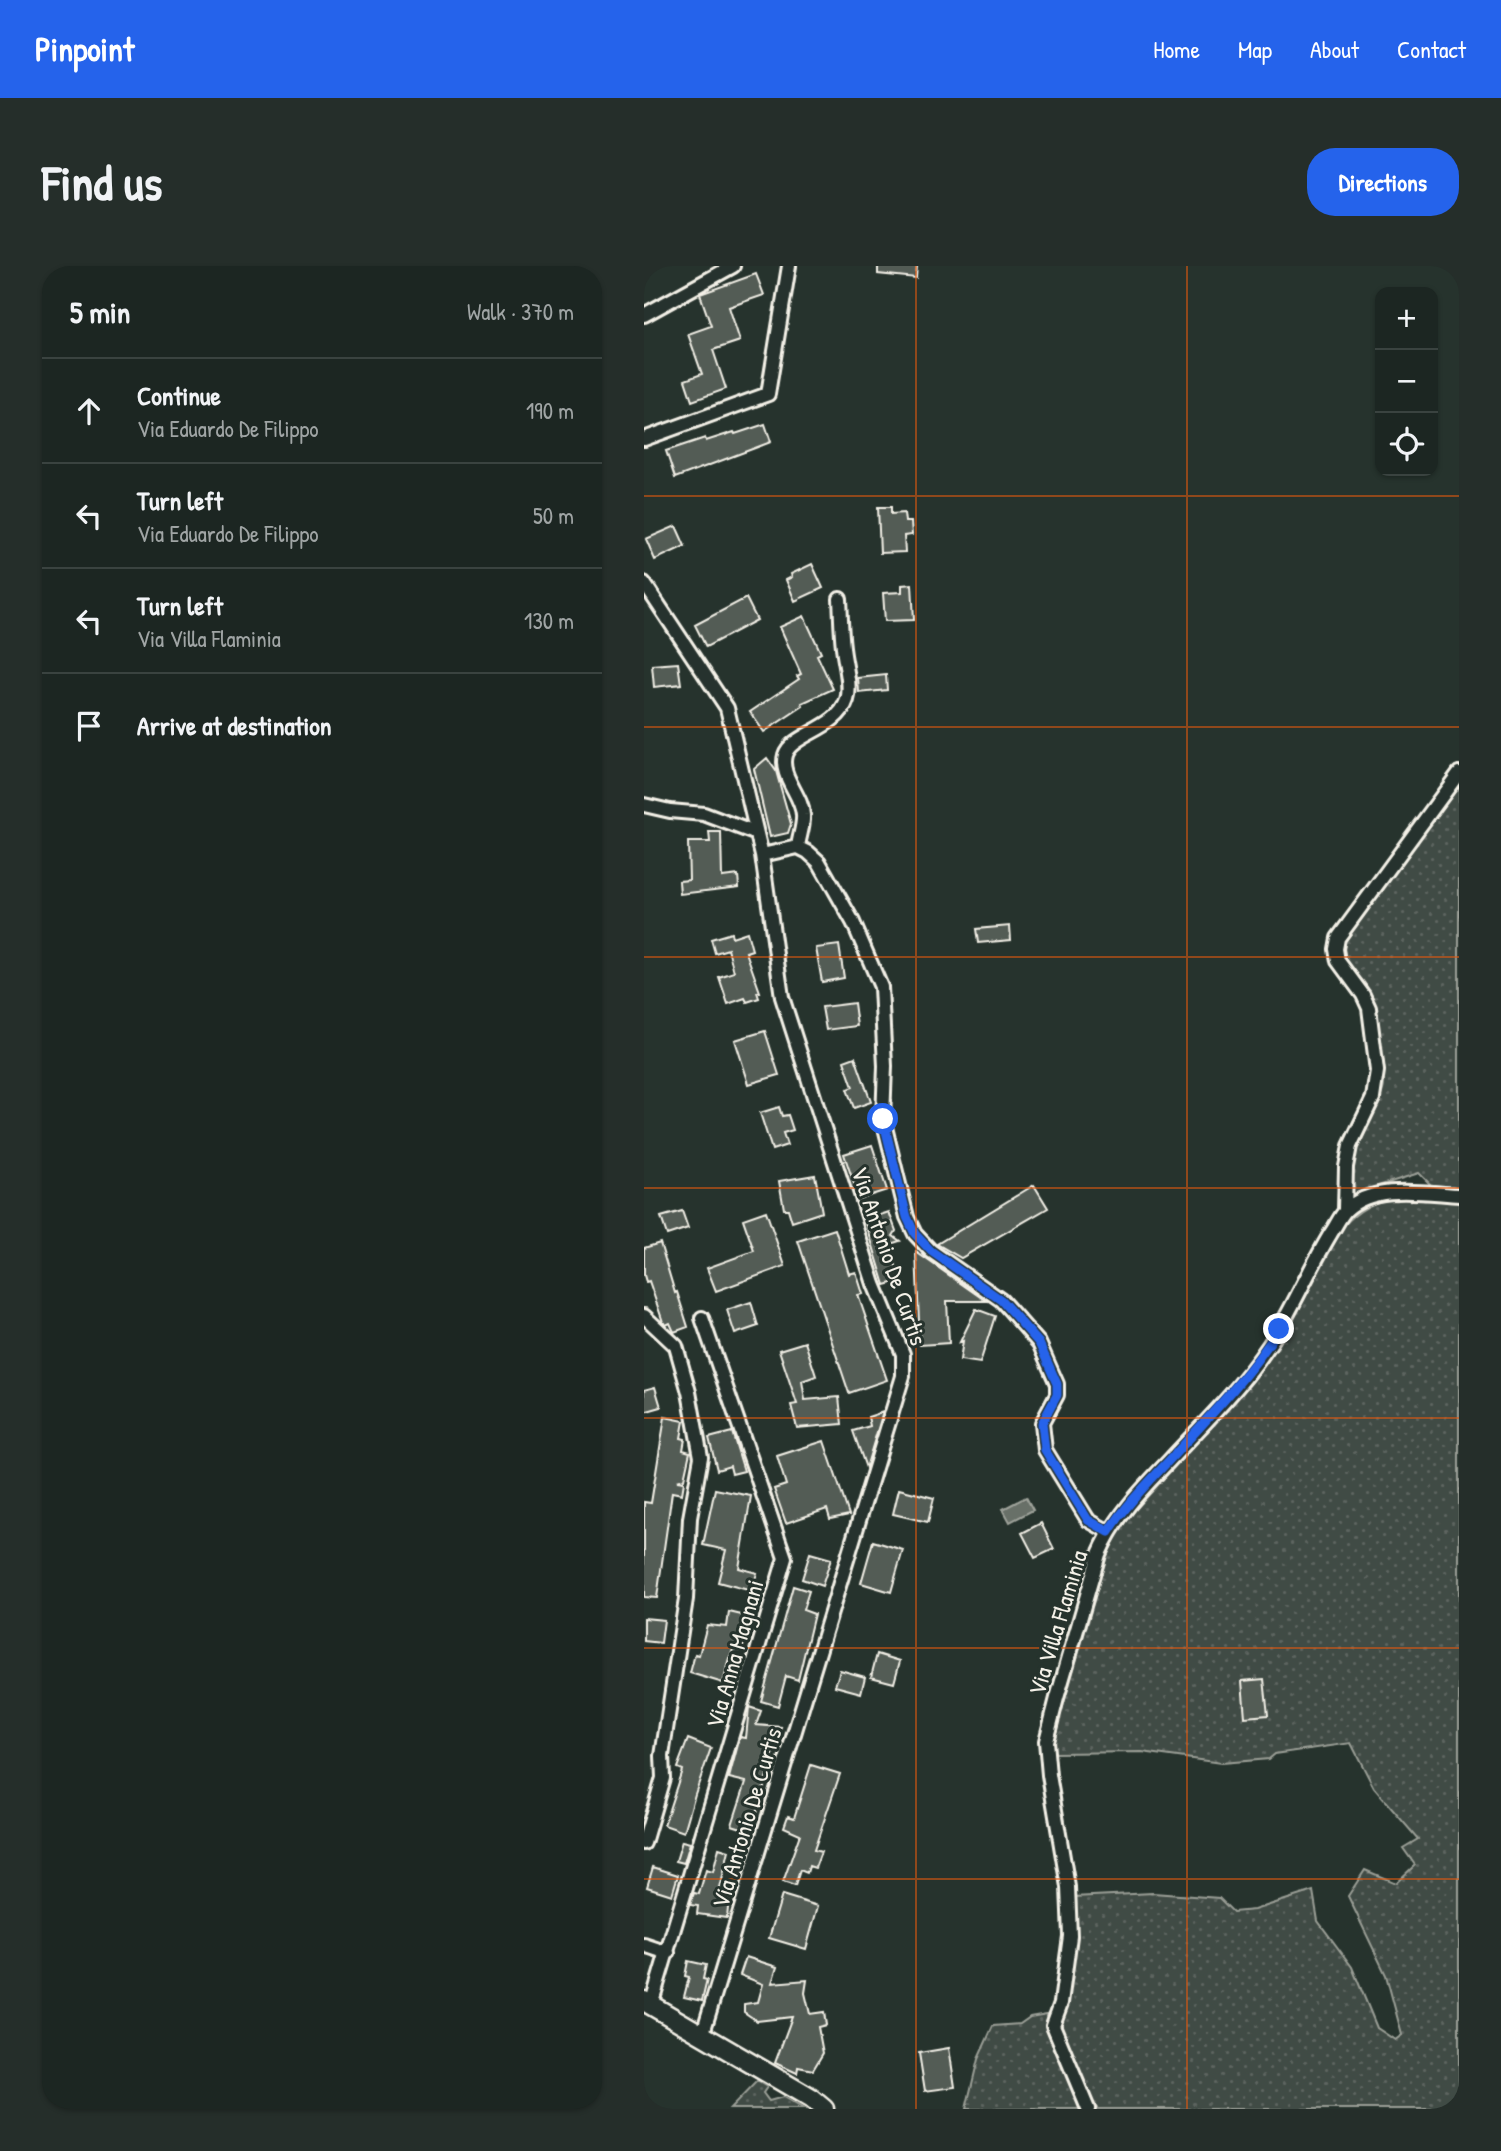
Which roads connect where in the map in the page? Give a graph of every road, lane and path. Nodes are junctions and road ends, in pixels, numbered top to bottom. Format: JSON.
{"nodes":[{"id":1,"x":733,"y":266,"type":"edge"},
{"id":2,"x":789,"y":266,"type":"edge"},
{"id":3,"x":644,"y":315,"type":"edge"},
{"id":4,"x":644,"y":439,"type":"edge"},
{"id":5,"x":644,"y":583,"type":"edge"},
{"id":6,"x":840,"y":599,"type":"dead end"},
{"id":7,"x":1459,"y":773,"type":"edge"},
{"id":8,"x":644,"y":805,"type":"edge"},
{"id":9,"x":757,"y":834,"type":"junction"},
{"id":10,"x":797,"y":847,"type":"junction"},
{"id":11,"x":762,"y":855,"type":"junction"},
{"id":12,"x":1459,"y":1195,"type":"edge"},
{"id":13,"x":1345,"y":1210,"type":"junction"},
{"id":14,"x":644,"y":1316,"type":"edge"},
{"id":15,"x":702,"y":1318,"type":"dead end"},
{"id":16,"x":1109,"y":1532,"type":"junction"},
{"id":17,"x":644,"y":1843,"type":"edge"},
{"id":18,"x":644,"y":1945,"type":"edge"},
{"id":19,"x":668,"y":1953,"type":"junction"},
{"id":20,"x":648,"y":2003,"type":"edge"},
{"id":21,"x":702,"y":2036,"type":"junction"},
{"id":22,"x":818,"y":2104,"type":"edge"},
{"id":23,"x":1088,"y":2109,"type":"edge"}],
"edges":[{"from":1,"to":3,"type":"street"},
{"from":2,"to":4,"type":"street"},
{"from":5,"to":9,"type":"street","name":"Via Antonio De Curtis"},
{"from":6,"to":10,"type":"street"},
{"from":7,"to":13,"type":"street"},
{"from":8,"to":9,"type":"street"},
{"from":9,"to":11,"type":"street","name":"Via Antonio De Curtis"},
{"from":10,"to":11,"type":"street"},
{"from":10,"to":16,"type":"street"},
{"from":11,"to":21,"type":"street","name":"Via Antonio De Curtis"},
{"from":12,"to":13,"type":"street"},
{"from":13,"to":16,"type":"street","name":"Via Villa Flaminia"},
{"from":14,"to":17,"type":"street"},
{"from":15,"to":19,"type":"street","name":"Via Anna Magnani"},
{"from":16,"to":23,"type":"street","name":"Via Villa Flaminia"},
{"from":18,"to":19,"type":"street"},
{"from":19,"to":20,"type":"street","name":"Via Anna Magnani"},
{"from":20,"to":21,"type":"main road"},
{"from":21,"to":22,"type":"main road"}]}
